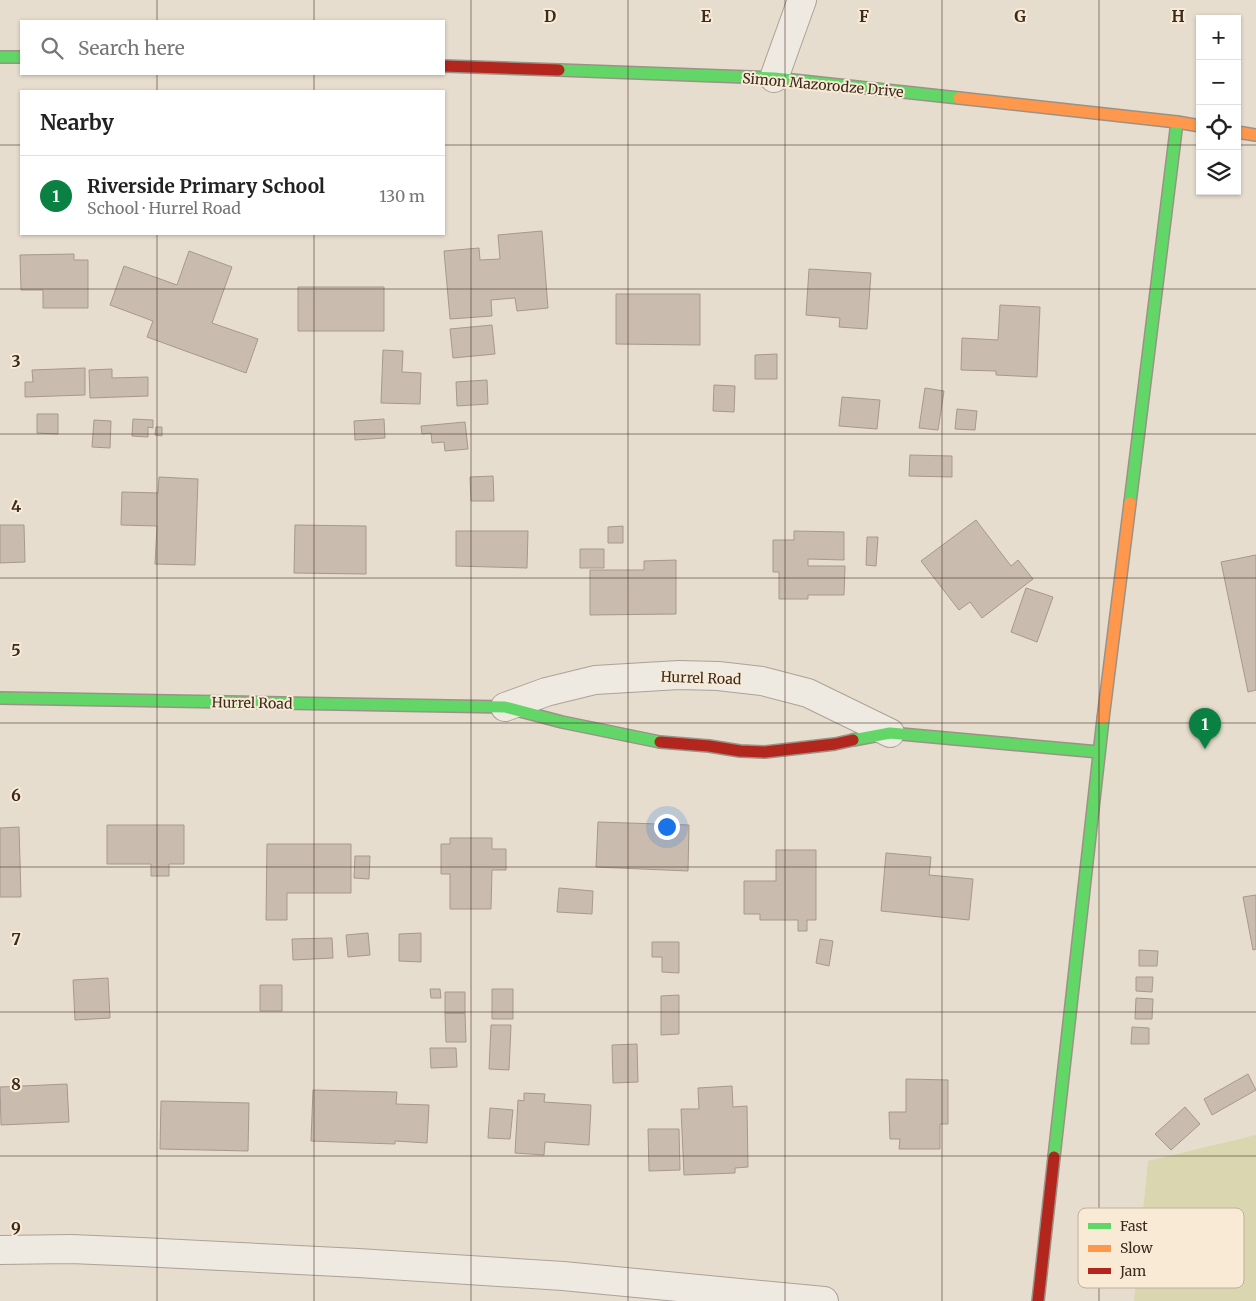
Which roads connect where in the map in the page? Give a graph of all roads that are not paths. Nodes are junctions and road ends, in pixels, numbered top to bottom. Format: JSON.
{"nodes":[{"id":1,"x":802,"y":0,"type":"edge"},
{"id":2,"x":0,"y":57,"type":"edge"},
{"id":3,"x":20,"y":57,"type":"edge"},
{"id":4,"x":445,"y":66,"type":"edge"},
{"id":5,"x":774,"y":78,"type":"junction"},
{"id":6,"x":1177,"y":122,"type":"junction"},
{"id":7,"x":1196,"y":125,"type":"edge"},
{"id":8,"x":1241,"y":133,"type":"edge"},
{"id":9,"x":1256,"y":135,"type":"edge"},
{"id":10,"x":0,"y":698,"type":"edge"},
{"id":11,"x":505,"y":707,"type":"junction"},
{"id":12,"x":890,"y":733,"type":"junction"},
{"id":13,"x":1098,"y":752,"type":"junction"},
{"id":14,"x":0,"y":1250,"type":"edge"},
{"id":15,"x":824,"y":1301,"type":"edge"},
{"id":16,"x":1038,"y":1301,"type":"edge"}],
"edges":[{"from":1,"to":5,"type":"street"},
{"from":2,"to":3,"type":"street"},
{"from":4,"to":5,"type":"street","name":"Simon Mazorodze Drive"},
{"from":5,"to":6,"type":"street","name":"Simon Mazorodze Drive"},
{"from":6,"to":7,"type":"street","name":"Simon Mazorodze Drive"},
{"from":6,"to":13,"type":"street"},
{"from":8,"to":9,"type":"street"},
{"from":10,"to":11,"type":"street","name":"Hurrel Road"},
{"from":11,"to":12,"type":"street","name":"Hurrel Road"},
{"from":11,"to":12,"type":"street","name":"Hurrel Road"},
{"from":12,"to":13,"type":"street","name":"Hurrel Road"},
{"from":13,"to":16,"type":"street"},
{"from":14,"to":15,"type":"street"}]}
